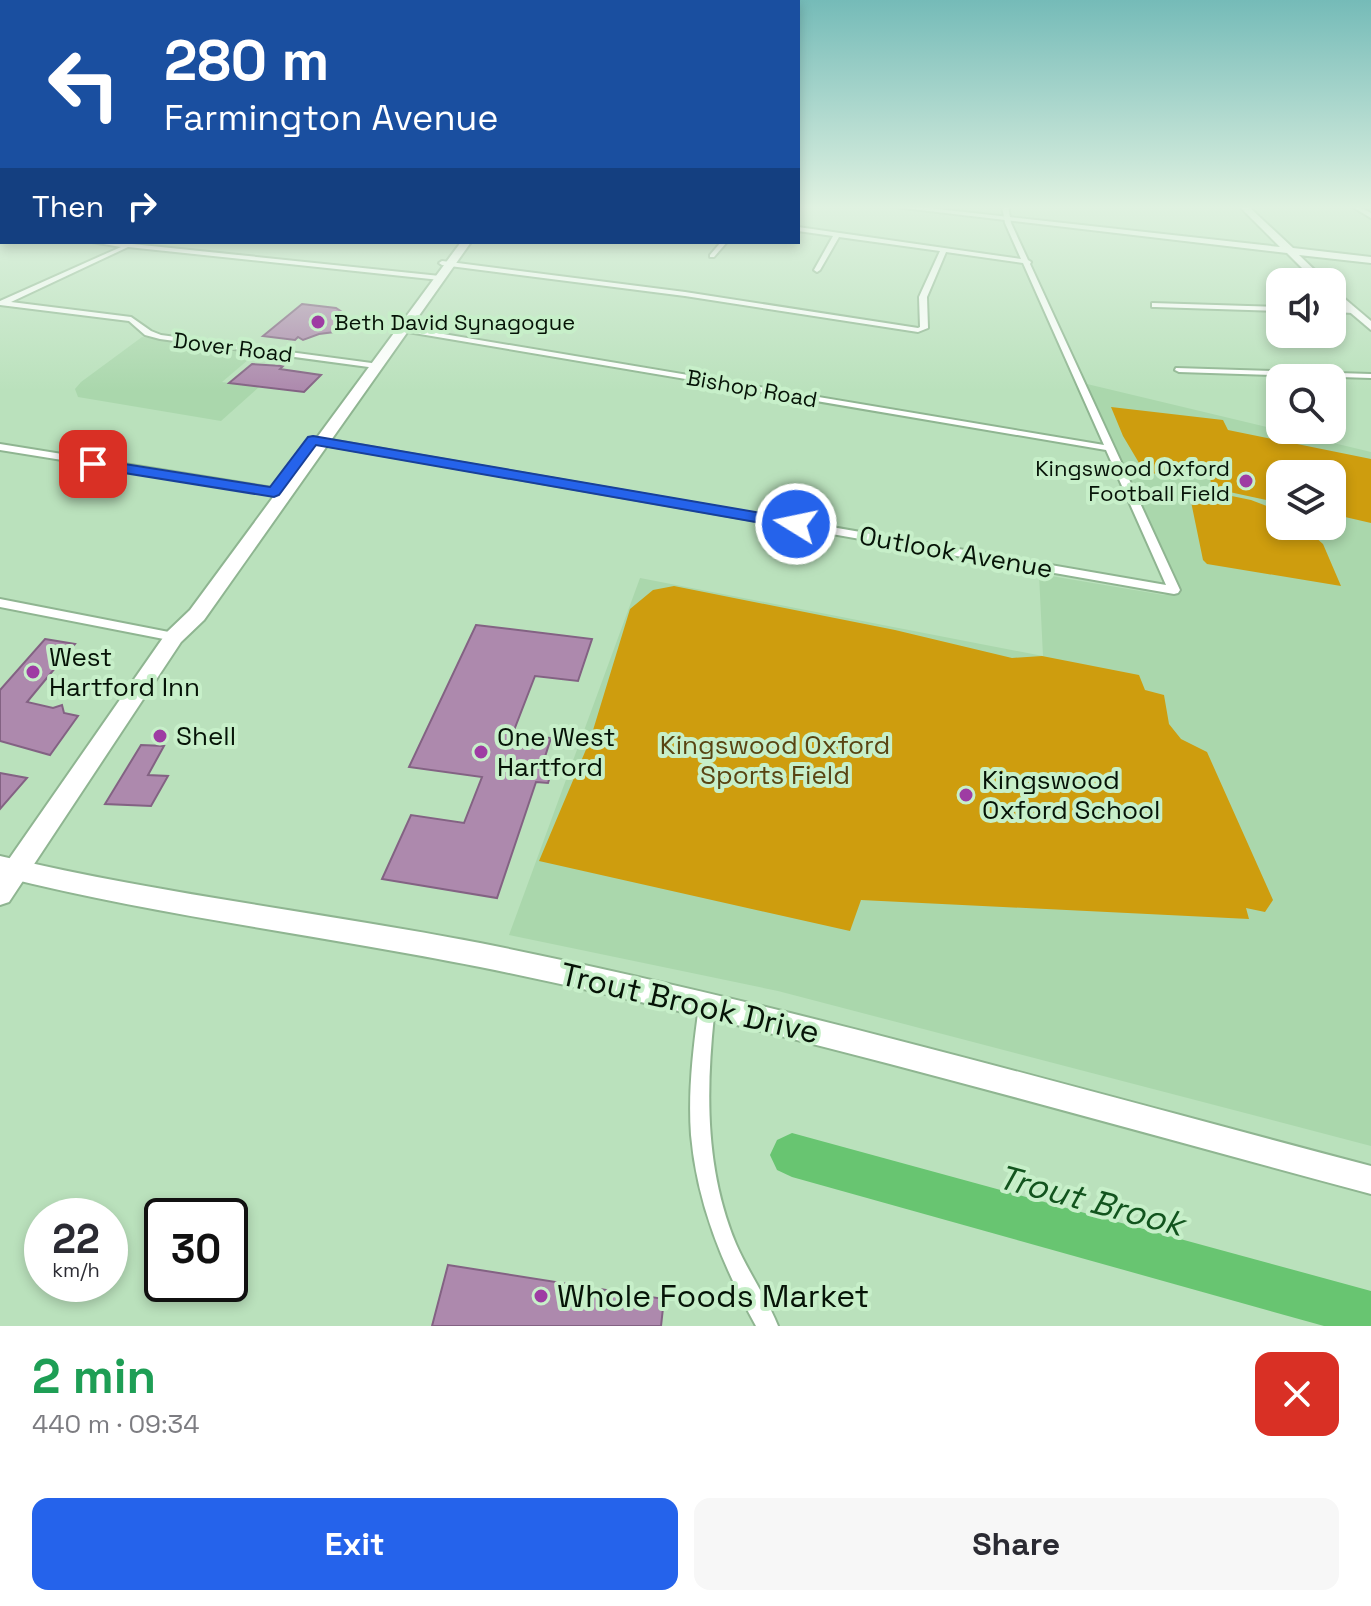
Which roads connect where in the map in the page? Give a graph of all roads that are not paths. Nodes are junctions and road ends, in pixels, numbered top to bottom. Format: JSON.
{"nodes":[{"id":1,"x":79,"y":268,"type":"edge"},
{"id":2,"x":345,"y":268,"type":"edge"},
{"id":3,"x":443,"y":268,"type":"edge"},
{"id":4,"x":477,"y":268,"type":"edge"},
{"id":5,"x":936,"y":268,"type":"edge"},
{"id":6,"x":1031,"y":268,"type":"edge"},
{"id":7,"x":436,"y":278,"type":"junction"},
{"id":8,"x":1,"y":304,"type":"edge"},
{"id":9,"x":1346,"y":304,"type":"edge"},
{"id":10,"x":1155,"y":305,"type":"dead end"},
{"id":11,"x":1266,"y":309,"type":"edge"},
{"id":12,"x":1346,"y":311,"type":"edge"},
{"id":13,"x":1354,"y":311,"type":"junction"},
{"id":14,"x":1371,"y":327,"type":"edge"},
{"id":15,"x":399,"y":328,"type":"junction"},
{"id":16,"x":372,"y":365,"type":"junction"},
{"id":17,"x":1179,"y":370,"type":"dead end"},
{"id":18,"x":1371,"y":376,"type":"edge"},
{"id":19,"x":317,"y":441,"type":"junction"},
{"id":20,"x":0,"y":447,"type":"edge"},
{"id":21,"x":1108,"y":448,"type":"junction"},
{"id":22,"x":279,"y":493,"type":"junction"},
{"id":23,"x":0,"y":603,"type":"edge"},
{"id":24,"x":174,"y":637,"type":"junction"},
{"id":25,"x":8,"y":868,"type":"edge"},
{"id":26,"x":0,"y":893,"type":"edge"},
{"id":27,"x":707,"y":1006,"type":"junction"},
{"id":28,"x":1371,"y":1180,"type":"edge"},
{"id":29,"x":768,"y":1326,"type":"edge"}],
"edges":[{"from":1,"to":8,"type":"street"},
{"from":2,"to":7,"type":"street"},
{"from":3,"to":7,"type":"main road"},
{"from":4,"to":5,"type":"street"},
{"from":6,"to":21,"type":"street"},
{"from":7,"to":15,"type":"main road"},
{"from":8,"to":16,"type":"street","name":"Dover Road"},
{"from":9,"to":13,"type":"main road"},
{"from":10,"to":11,"type":"street"},
{"from":12,"to":13,"type":"street"},
{"from":13,"to":14,"type":"main road"},
{"from":15,"to":16,"type":"main road"},
{"from":15,"to":21,"type":"street","name":"Bishop Road"},
{"from":16,"to":19,"type":"main road"},
{"from":17,"to":18,"type":"street"},
{"from":19,"to":21,"type":"street","name":"Outlook Avenue"},
{"from":19,"to":22,"type":"main road"},
{"from":20,"to":22,"type":"street"},
{"from":22,"to":24,"type":"main road"},
{"from":23,"to":24,"type":"street"},
{"from":24,"to":25,"type":"main road"},
{"from":25,"to":26,"type":"main road"},
{"from":25,"to":27,"type":"main road","name":"Trout Brook Drive"},
{"from":27,"to":28,"type":"main road","name":"Trout Brook Drive"},
{"from":27,"to":29,"type":"street"}]}
